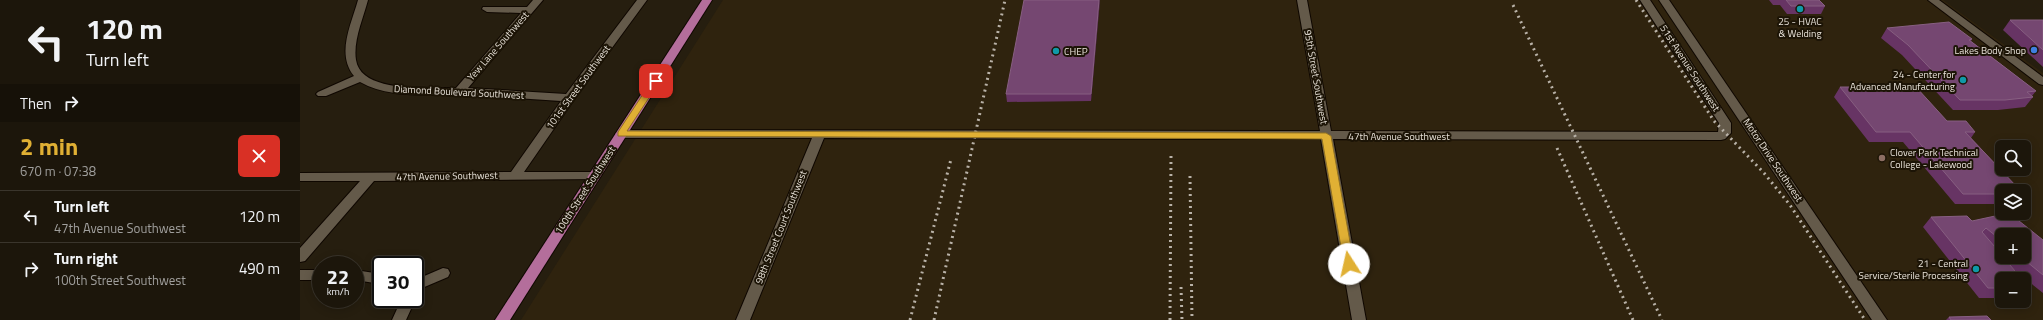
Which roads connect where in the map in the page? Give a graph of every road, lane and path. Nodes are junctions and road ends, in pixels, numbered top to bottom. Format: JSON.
{"nodes":[{"id":1,"x":364,"y":0,"type":"edge"},
{"id":2,"x":538,"y":0,"type":"edge"},
{"id":3,"x":642,"y":0,"type":"edge"},
{"id":4,"x":707,"y":0,"type":"edge"},
{"id":5,"x":1302,"y":0,"type":"edge"},
{"id":6,"x":1645,"y":0,"type":"edge"},
{"id":7,"x":1664,"y":0,"type":"edge"},
{"id":8,"x":1933,"y":0,"type":"edge"},
{"id":9,"x":487,"y":9,"type":"dead end"},
{"id":10,"x":529,"y":10,"type":"junction"},
{"id":11,"x":362,"y":78,"type":"junction"},
{"id":12,"x":2043,"y":82,"type":"edge"},
{"id":13,"x":458,"y":91,"type":"junction"},
{"id":14,"x":322,"y":94,"type":"dead end"},
{"id":15,"x":569,"y":98,"type":"junction"},
{"id":16,"x":621,"y":134,"type":"junction"},
{"id":17,"x":820,"y":134,"type":"junction"},
{"id":18,"x":1326,"y":136,"type":"junction"},
{"id":19,"x":1720,"y":136,"type":"joint"},
{"id":20,"x":514,"y":176,"type":"junction"},
{"id":21,"x":594,"y":176,"type":"junction"},
{"id":22,"x":300,"y":177,"type":"edge"},
{"id":23,"x":371,"y":177,"type":"junction"},
{"id":24,"x":300,"y":257,"type":"edge"},
{"id":25,"x":443,"y":273,"type":"dead end"},
{"id":26,"x":300,"y":275,"type":"edge"},
{"id":27,"x":312,"y":275,"type":"edge"},
{"id":28,"x":424,"y":282,"type":"edge"},
{"id":29,"x":404,"y":308,"type":"edge"},
{"id":30,"x":399,"y":320,"type":"edge"},
{"id":31,"x":502,"y":320,"type":"edge"},
{"id":32,"x":743,"y":320,"type":"edge"},
{"id":33,"x":1359,"y":320,"type":"edge"},
{"id":34,"x":1880,"y":320,"type":"edge"}],
"edges":[{"from":1,"to":11,"type":"street"},
{"from":2,"to":10,"type":"street","name":"Yew Lane Southwest"},
{"from":3,"to":15,"type":"street","name":"101st Street Southwest"},
{"from":4,"to":16,"type":"main road","name":"100th Street Southwest"},
{"from":5,"to":18,"type":"street","name":"95th Street Southwest"},
{"from":6,"to":19,"type":"street","name":"51st Avenue Southwest"},
{"from":7,"to":34,"type":"street","name":"Motor Drive Southwest"},
{"from":8,"to":12,"type":"street"},
{"from":9,"to":10,"type":"street"},
{"from":10,"to":13,"type":"street","name":"Yew Lane Southwest"},
{"from":11,"to":13,"type":"street","name":"Diamond Boulevard Southwest"},
{"from":11,"to":14,"type":"street"},
{"from":13,"to":15,"type":"street","name":"Diamond Boulevard Southwest"},
{"from":15,"to":20,"type":"street","name":"101st Street Southwest"},
{"from":16,"to":17,"type":"street","name":"47th Avenue Southwest"},
{"from":16,"to":21,"type":"main road","name":"100th Street Southwest"},
{"from":17,"to":18,"type":"street","name":"47th Avenue Southwest"},
{"from":17,"to":32,"type":"street","name":"98th Street Court Southwest"},
{"from":18,"to":19,"type":"street","name":"47th Avenue Southwest"},
{"from":18,"to":33,"type":"street","name":"95th Street Southwest"},
{"from":20,"to":21,"type":"street","name":"47th Avenue Southwest"},
{"from":20,"to":23,"type":"street","name":"47th Avenue Southwest"},
{"from":21,"to":31,"type":"main road","name":"100th Street Southwest"},
{"from":22,"to":23,"type":"street","name":"47th Avenue Southwest"},
{"from":23,"to":24,"type":"street"},
{"from":25,"to":28,"type":"street"},
{"from":26,"to":27,"type":"street"},
{"from":29,"to":30,"type":"street"}]}
